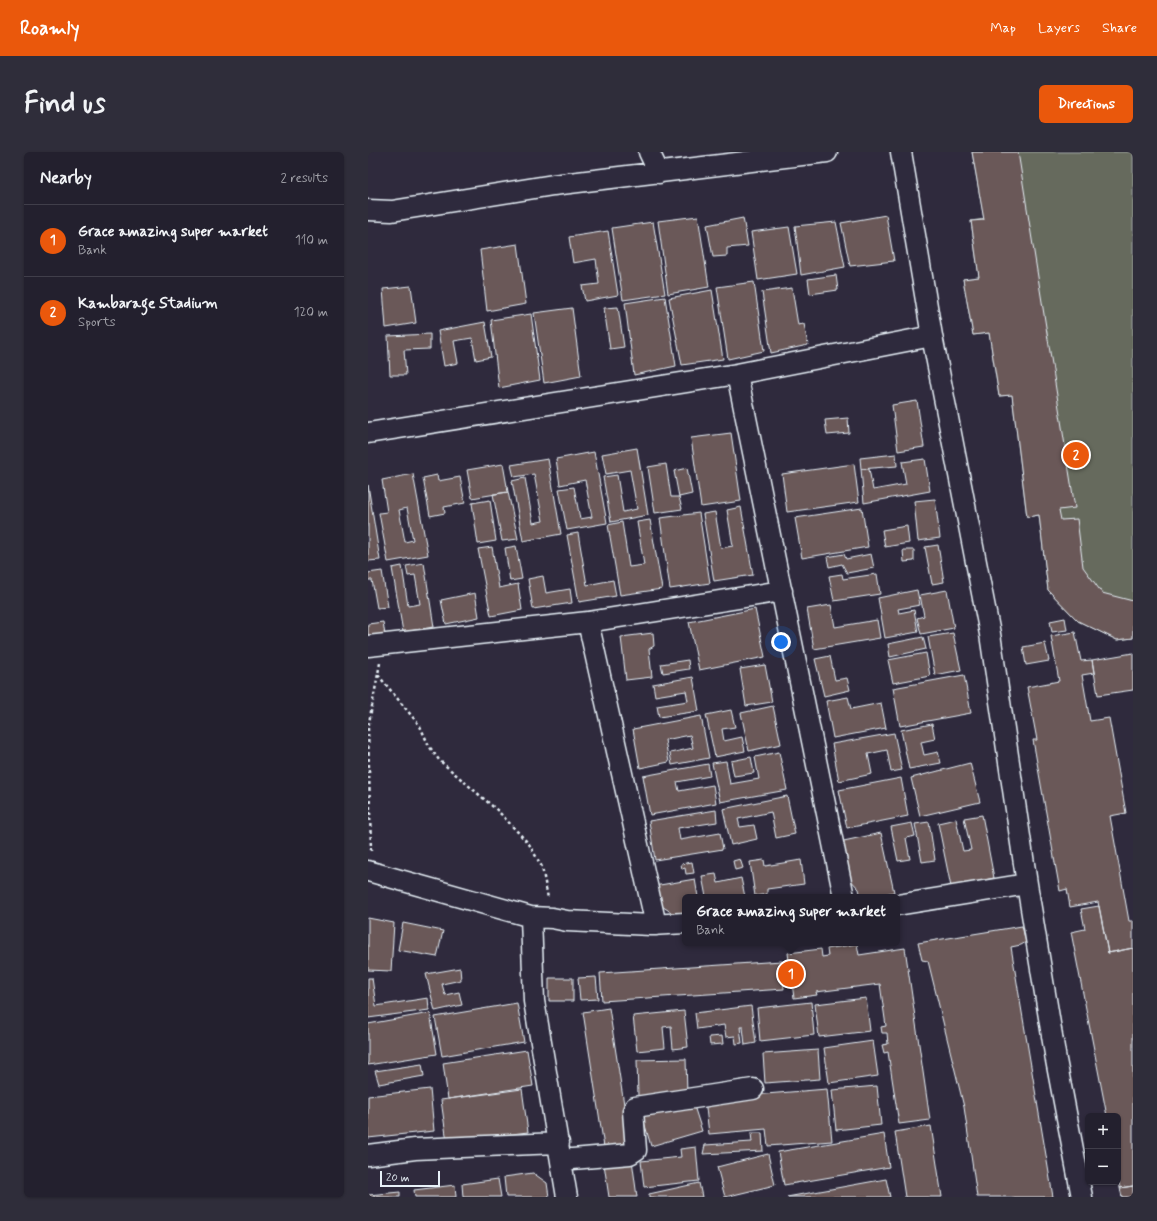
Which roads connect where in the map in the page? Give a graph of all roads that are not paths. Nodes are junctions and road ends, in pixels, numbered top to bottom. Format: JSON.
{"nodes":[{"id":1,"x":649,"y":152,"type":"edge"},
{"id":2,"x":827,"y":152,"type":"edge"},
{"id":3,"x":901,"y":152,"type":"edge"},
{"id":4,"x":659,"y":173,"type":"junction"},
{"id":5,"x":368,"y":210,"type":"edge"},
{"id":6,"x":932,"y":336,"type":"junction"},
{"id":7,"x":737,"y":374,"type":"junction"},
{"id":8,"x":368,"y":433,"type":"edge"},
{"id":9,"x":782,"y":591,"type":"junction"},
{"id":10,"x":588,"y":622,"type":"junction"},
{"id":11,"x":376,"y":645,"type":"edge"},
{"id":12,"x":369,"y":872,"type":"edge"},
{"id":13,"x":1027,"y":884,"type":"junction"},
{"id":14,"x":843,"y":894,"type":"edge"},
{"id":15,"x":900,"y":905,"type":"edge"},
{"id":16,"x":531,"y":917,"type":"junction"},
{"id":17,"x":682,"y":923,"type":"edge"},
{"id":18,"x":656,"y":924,"type":"junction"},
{"id":19,"x":753,"y":1090,"type":"dead end"},
{"id":20,"x":560,"y":1151,"type":"junction"},
{"id":21,"x":368,"y":1155,"type":"edge"},
{"id":22,"x":567,"y":1197,"type":"edge"},
{"id":23,"x":1082,"y":1197,"type":"edge"}],
"edges":[{"from":1,"to":4,"type":"street"},
{"from":2,"to":4,"type":"street"},
{"from":3,"to":6,"type":"street"},
{"from":4,"to":5,"type":"street"},
{"from":6,"to":7,"type":"street"},
{"from":6,"to":13,"type":"street"},
{"from":7,"to":8,"type":"street"},
{"from":7,"to":9,"type":"street"},
{"from":9,"to":10,"type":"street"},
{"from":9,"to":14,"type":"street"},
{"from":10,"to":11,"type":"street"},
{"from":10,"to":18,"type":"street"},
{"from":12,"to":16,"type":"street"},
{"from":13,"to":15,"type":"street"},
{"from":13,"to":23,"type":"street"},
{"from":16,"to":18,"type":"street"},
{"from":16,"to":20,"type":"street"},
{"from":17,"to":18,"type":"street"},
{"from":19,"to":20,"type":"street"},
{"from":20,"to":21,"type":"street"},
{"from":20,"to":22,"type":"street"}]}
